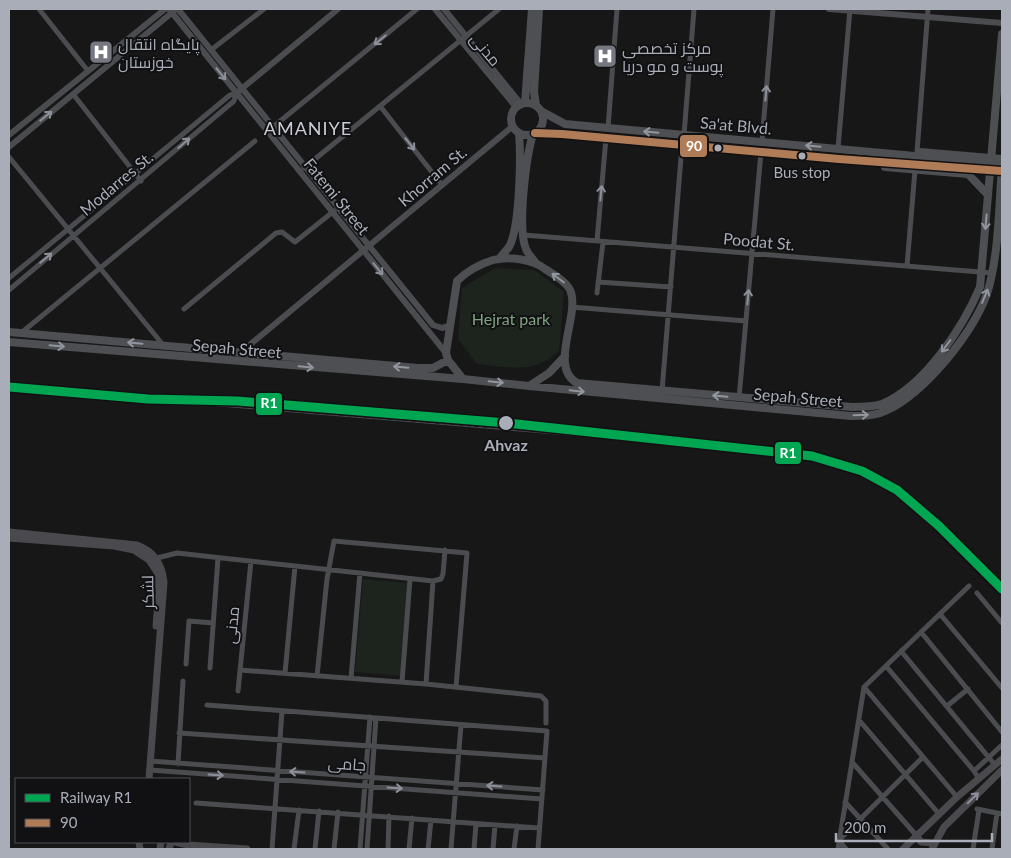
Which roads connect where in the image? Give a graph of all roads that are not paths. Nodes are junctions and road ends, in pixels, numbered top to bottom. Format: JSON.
{"nodes":[{"id":1,"x":39,"y":9,"type":"edge"},
{"id":2,"x":165,"y":9,"type":"edge"},
{"id":3,"x":264,"y":9,"type":"edge"},
{"id":4,"x":338,"y":9,"type":"edge"},
{"id":5,"x":417,"y":9,"type":"edge"},
{"id":6,"x":435,"y":9,"type":"edge"},
{"id":7,"x":444,"y":9,"type":"edge"},
{"id":8,"x":500,"y":9,"type":"edge"},
{"id":9,"x":532,"y":9,"type":"edge"},
{"id":10,"x":539,"y":9,"type":"edge"},
{"id":11,"x":617,"y":9,"type":"edge"},
{"id":12,"x":694,"y":9,"type":"edge"},
{"id":13,"x":773,"y":9,"type":"edge"},
{"id":14,"x":830,"y":9,"type":"edge"},
{"id":15,"x":928,"y":9,"type":"edge"},
{"id":16,"x":174,"y":10,"type":"edge"},
{"id":17,"x":850,"y":10,"type":"edge"},
{"id":18,"x":928,"y":17,"type":"junction"},
{"id":19,"x":1002,"y":23,"type":"edge"},
{"id":20,"x":1002,"y":34,"type":"edge"},
{"id":21,"x":464,"y":38,"type":"junction"},
{"id":22,"x":211,"y":50,"type":"junction"},
{"id":23,"x":88,"y":71,"type":"junction"},
{"id":24,"x":239,"y":91,"type":"junction"},
{"id":25,"x":73,"y":94,"type":"junction"},
{"id":26,"x":521,"y":105,"type":"junction"},
{"id":27,"x":380,"y":106,"type":"junction"},
{"id":28,"x":539,"y":108,"type":"junction"},
{"id":29,"x":273,"y":127,"type":"junction"},
{"id":30,"x":608,"y":128,"type":"junction"},
{"id":31,"x":516,"y":130,"type":"junction"},
{"id":32,"x":534,"y":134,"type":"junction"},
{"id":33,"x":684,"y":134,"type":"junction"},
{"id":34,"x":9,"y":135,"type":"edge"},
{"id":35,"x":606,"y":138,"type":"junction"},
{"id":36,"x":254,"y":141,"type":"dead end"},
{"id":37,"x":762,"y":141,"type":"junction"},
{"id":38,"x":682,"y":145,"type":"junction"},
{"id":39,"x":9,"y":147,"type":"edge"},
{"id":40,"x":838,"y":148,"type":"junction"},
{"id":41,"x":761,"y":152,"type":"junction"},
{"id":42,"x":917,"y":152,"type":"junction"},
{"id":43,"x":949,"y":154,"type":"junction"},
{"id":44,"x":9,"y":157,"type":"edge"},
{"id":45,"x":991,"y":158,"type":"junction"},
{"id":46,"x":1002,"y":159,"type":"edge"},
{"id":47,"x":839,"y":160,"type":"junction"},
{"id":48,"x":931,"y":161,"type":"junction"},
{"id":49,"x":1002,"y":165,"type":"edge"},
{"id":50,"x":302,"y":169,"type":"junction"},
{"id":51,"x":916,"y":170,"type":"junction"},
{"id":52,"x":1002,"y":171,"type":"edge"},
{"id":53,"x":948,"y":173,"type":"junction"},
{"id":54,"x":134,"y":174,"type":"junction"},
{"id":55,"x":140,"y":181,"type":"junction"},
{"id":56,"x":442,"y":185,"type":"junction"},
{"id":57,"x":1001,"y":193,"type":"edge"},
{"id":58,"x":988,"y":195,"type":"junction"},
{"id":59,"x":335,"y":210,"type":"junction"},
{"id":60,"x":68,"y":229,"type":"junction"},
{"id":61,"x":524,"y":235,"type":"junction"},
{"id":62,"x":74,"y":236,"type":"junction"},
{"id":63,"x":600,"y":241,"type":"junction"},
{"id":64,"x":369,"y":246,"type":"junction"},
{"id":65,"x":674,"y":247,"type":"junction"},
{"id":66,"x":363,"y":251,"type":"junction"},
{"id":67,"x":752,"y":253,"type":"junction"},
{"id":68,"x":499,"y":259,"type":"junction"},
{"id":69,"x":535,"y":262,"type":"junction"},
{"id":70,"x":907,"y":266,"type":"junction"},
{"id":71,"x":100,"y":267,"type":"junction"},
{"id":72,"x":982,"y":272,"type":"junction"},
{"id":73,"x":992,"y":273,"type":"junction"},
{"id":74,"x":9,"y":278,"type":"edge"},
{"id":75,"x":598,"y":282,"type":"junction"},
{"id":76,"x":671,"y":287,"type":"junction"},
{"id":77,"x":9,"y":290,"type":"edge"},
{"id":78,"x":597,"y":294,"type":"dead end"},
{"id":79,"x":571,"y":307,"type":"junction"},
{"id":80,"x":184,"y":309,"type":"dead end"},
{"id":81,"x":669,"y":314,"type":"junction"},
{"id":82,"x":746,"y":321,"type":"junction"},
{"id":83,"x":450,"y":326,"type":"junction"},
{"id":84,"x":9,"y":332,"type":"edge"},
{"id":85,"x":21,"y":333,"type":"junction"},
{"id":86,"x":9,"y":342,"type":"edge"},
{"id":87,"x":164,"y":346,"type":"junction"},
{"id":88,"x":240,"y":353,"type":"junction"},
{"id":89,"x":447,"y":356,"type":"junction"},
{"id":90,"x":565,"y":356,"type":"junction"},
{"id":91,"x":463,"y":379,"type":"junction"},
{"id":92,"x":529,"y":386,"type":"junction"},
{"id":93,"x":662,"y":391,"type":"junction"},
{"id":94,"x":739,"y":398,"type":"junction"},
{"id":95,"x":662,"y":399,"type":"junction"},
{"id":96,"x":9,"y":532,"type":"edge"},
{"id":97,"x":9,"y":538,"type":"edge"},
{"id":98,"x":445,"y":550,"type":"junction"},
{"id":99,"x":157,"y":558,"type":"junction"},
{"id":100,"x":218,"y":558,"type":"junction"},
{"id":101,"x":251,"y":561,"type":"junction"},
{"id":102,"x":295,"y":566,"type":"junction"},
{"id":103,"x":330,"y":570,"type":"junction"},
{"id":104,"x":360,"y":573,"type":"junction"},
{"id":105,"x":410,"y":579,"type":"junction"},
{"id":106,"x":433,"y":581,"type":"junction"},
{"id":107,"x":969,"y":586,"type":"dead end"},
{"id":108,"x":977,"y":594,"type":"dead end"},
{"id":109,"x":940,"y":614,"type":"junction"},
{"id":110,"x":213,"y":623,"type":"junction"},
{"id":111,"x":1002,"y":623,"type":"edge"},
{"id":112,"x":921,"y":632,"type":"junction"},
{"id":113,"x":901,"y":651,"type":"junction"},
{"id":114,"x":186,"y":664,"type":"dead end"},
{"id":115,"x":886,"y":666,"type":"junction"},
{"id":116,"x":210,"y":668,"type":"dead end"},
{"id":117,"x":240,"y":670,"type":"junction"},
{"id":118,"x":285,"y":673,"type":"junction"},
{"id":119,"x":317,"y":676,"type":"junction"},
{"id":120,"x":351,"y":678,"type":"junction"},
{"id":121,"x":183,"y":681,"type":"dead end"},
{"id":122,"x":402,"y":682,"type":"junction"},
{"id":123,"x":426,"y":684,"type":"junction"},
{"id":124,"x":456,"y":687,"type":"junction"},
{"id":125,"x":864,"y":687,"type":"junction"},
{"id":126,"x":1002,"y":688,"type":"edge"},
{"id":127,"x":968,"y":689,"type":"junction"},
{"id":128,"x":238,"y":691,"type":"dead end"},
{"id":129,"x":207,"y":705,"type":"dead end"},
{"id":130,"x":947,"y":706,"type":"junction"},
{"id":131,"x":282,"y":711,"type":"junction"},
{"id":132,"x":373,"y":718,"type":"junction"},
{"id":133,"x":859,"y":720,"type":"junction"},
{"id":134,"x":546,"y":723,"type":"dead end"},
{"id":135,"x":461,"y":725,"type":"junction"},
{"id":136,"x":1002,"y":732,"type":"edge"},
{"id":137,"x":179,"y":733,"type":"junction"},
{"id":138,"x":280,"y":740,"type":"junction"},
{"id":139,"x":1002,"y":744,"type":"edge"},
{"id":140,"x":371,"y":747,"type":"junction"},
{"id":141,"x":459,"y":753,"type":"junction"},
{"id":142,"x":923,"y":757,"type":"junction"},
{"id":143,"x":545,"y":758,"type":"junction"},
{"id":144,"x":989,"y":758,"type":"junction"},
{"id":145,"x":1002,"y":759,"type":"edge"},
{"id":146,"x":150,"y":761,"type":"junction"},
{"id":147,"x":852,"y":762,"type":"junction"},
{"id":148,"x":178,"y":764,"type":"junction"},
{"id":149,"x":995,"y":765,"type":"junction"},
{"id":150,"x":150,"y":770,"type":"junction"},
{"id":151,"x":1002,"y":770,"type":"edge"},
{"id":152,"x":278,"y":771,"type":"junction"},
{"id":153,"x":974,"y":771,"type":"junction"},
{"id":154,"x":905,"y":775,"type":"junction"},
{"id":155,"x":148,"y":778,"type":"edge"},
{"id":156,"x":148,"y":778,"type":"edge"},
{"id":157,"x":368,"y":778,"type":"junction"},
{"id":158,"x":277,"y":779,"type":"junction"},
{"id":159,"x":979,"y":779,"type":"junction"},
{"id":160,"x":456,"y":784,"type":"junction"},
{"id":161,"x":368,"y":786,"type":"junction"},
{"id":162,"x":542,"y":790,"type":"junction"},
{"id":163,"x":456,"y":792,"type":"junction"},
{"id":164,"x":882,"y":797,"type":"junction"},
{"id":165,"x":958,"y":797,"type":"junction"},
{"id":166,"x":542,"y":799,"type":"junction"},
{"id":167,"x":845,"y":802,"type":"junction"},
{"id":168,"x":196,"y":803,"type":"dead end"},
{"id":169,"x":275,"y":809,"type":"junction"},
{"id":170,"x":299,"y":810,"type":"junction"},
{"id":171,"x":319,"y":811,"type":"junction"},
{"id":172,"x":338,"y":812,"type":"junction"},
{"id":173,"x":366,"y":814,"type":"junction"},
{"id":174,"x":939,"y":814,"type":"junction"},
{"id":175,"x":1000,"y":814,"type":"edge"},
{"id":176,"x":389,"y":816,"type":"junction"},
{"id":177,"x":412,"y":818,"type":"junction"},
{"id":178,"x":860,"y":819,"type":"junction"},
{"id":179,"x":431,"y":820,"type":"junction"},
{"id":180,"x":453,"y":822,"type":"junction"},
{"id":181,"x":476,"y":824,"type":"junction"},
{"id":182,"x":496,"y":825,"type":"junction"},
{"id":183,"x":517,"y":826,"type":"junction"},
{"id":184,"x":539,"y":828,"type":"junction"},
{"id":185,"x":916,"y":835,"type":"junction"},
{"id":186,"x":839,"y":840,"type":"junction"},
{"id":187,"x":179,"y":843,"type":"edge"},
{"id":188,"x":933,"y":846,"type":"edge"},
{"id":189,"x":247,"y":849,"type":"edge"},
{"id":190,"x":272,"y":849,"type":"edge"},
{"id":191,"x":294,"y":849,"type":"edge"},
{"id":192,"x":315,"y":849,"type":"edge"},
{"id":193,"x":334,"y":849,"type":"edge"},
{"id":194,"x":360,"y":849,"type":"edge"},
{"id":195,"x":366,"y":849,"type":"edge"},
{"id":196,"x":388,"y":849,"type":"edge"},
{"id":197,"x":409,"y":849,"type":"edge"},
{"id":198,"x":428,"y":849,"type":"edge"},
{"id":199,"x":451,"y":849,"type":"edge"},
{"id":200,"x":474,"y":849,"type":"edge"},
{"id":201,"x":494,"y":849,"type":"edge"},
{"id":202,"x":514,"y":849,"type":"edge"},
{"id":203,"x":538,"y":849,"type":"edge"},
{"id":204,"x":838,"y":849,"type":"edge"},
{"id":205,"x":846,"y":849,"type":"edge"},
{"id":206,"x":888,"y":849,"type":"edge"},
{"id":207,"x":903,"y":849,"type":"edge"},
{"id":208,"x":972,"y":849,"type":"edge"},
{"id":209,"x":992,"y":849,"type":"edge"}],
"edges":[{"from":1,"to":23,"type":"street"},
{"from":2,"to":23,"type":"street"},
{"from":3,"to":22,"type":"street"},
{"from":4,"to":24,"type":"street","name":"Modarres St."},
{"from":5,"to":29,"type":"street","one_way":true},
{"from":6,"to":21,"type":"street","name":"مدنی"},
{"from":7,"to":21,"type":"street","name":"مدنی"},
{"from":8,"to":21,"type":"street"},
{"from":9,"to":26,"type":"main road"},
{"from":10,"to":28,"type":"main road"},
{"from":11,"to":30,"type":"street"},
{"from":12,"to":33,"type":"street"},
{"from":37,"to":13,"type":"street","one_way":true},
{"from":14,"to":17,"type":"street"},
{"from":15,"to":18,"type":"street"},
{"from":16,"to":22,"type":"street","name":"Fatemi Street"},
{"from":16,"to":24,"type":"street","name":"Fatemi Street","one_way":true},
{"from":16,"to":25,"type":"street"},
{"from":17,"to":18,"type":"street"},
{"from":17,"to":40,"type":"street"},
{"from":18,"to":19,"type":"street"},
{"from":18,"to":42,"type":"street"},
{"from":20,"to":45,"type":"main road","name":"Sepah Street"},
{"from":21,"to":26,"type":"street","name":"مدنی"},
{"from":21,"to":27,"type":"street"},
{"from":22,"to":24,"type":"street","name":"Fatemi Street"},
{"from":23,"to":34,"type":"street"},
{"from":24,"to":29,"type":"street","name":"Fatemi Street"},
{"from":24,"to":50,"type":"street","name":"Fatemi Street"},
{"from":24,"to":54,"type":"street","name":"Modarres St."},
{"from":55,"to":24,"type":"street","name":"Modarres St.","one_way":true},
{"from":39,"to":25,"type":"street","one_way":true},
{"from":25,"to":54,"type":"street"},
{"from":26,"to":28,"type":"main road"},
{"from":26,"to":31,"type":"main road"},
{"from":27,"to":50,"type":"street"},
{"from":27,"to":56,"type":"street","one_way":true},
{"from":28,"to":30,"type":"main road","name":"Sa'at Blvd."},
{"from":28,"to":32,"type":"main road"},
{"from":29,"to":50,"type":"street","name":"Fatemi Street"},
{"from":33,"to":30,"type":"main road","name":"Sa'at Blvd.","one_way":true},
{"from":31,"to":32,"type":"main road"},
{"from":31,"to":56,"type":"street","name":"Khorram St."},
{"from":31,"to":68,"type":"main road"},
{"from":32,"to":35,"type":"main road","name":"Sa'at Blvd."},
{"from":32,"to":61,"type":"main road"},
{"from":33,"to":37,"type":"main road","name":"Sa'at Blvd."},
{"from":35,"to":38,"type":"main road","name":"Sa'at Blvd."},
{"from":63,"to":35,"type":"street","one_way":true},
{"from":36,"to":71,"type":"street"},
{"from":40,"to":37,"type":"main road","name":"Sa'at Blvd.","one_way":true},
{"from":38,"to":41,"type":"main road","name":"Sa'at Blvd."},
{"from":38,"to":65,"type":"street"},
{"from":40,"to":42,"type":"main road"},
{"from":40,"to":48,"type":"main road","name":"Sa'at Blvd."},
{"from":41,"to":47,"type":"main road","name":"Sa'at Blvd."},
{"from":41,"to":67,"type":"street"},
{"from":42,"to":43,"type":"main road"},
{"from":43,"to":45,"type":"main road"},
{"from":43,"to":53,"type":"main road"},
{"from":44,"to":60,"type":"street"},
{"from":45,"to":46,"type":"main road"},
{"from":45,"to":58,"type":"main road","name":"Sepah Street"},
{"from":47,"to":48,"type":"main road","name":"Sa'at Blvd."},
{"from":47,"to":51,"type":"main road"},
{"from":48,"to":49,"type":"main road"},
{"from":48,"to":52,"type":"main road"},
{"from":49,"to":57,"type":"main road","name":"Sepah Street"},
{"from":50,"to":59,"type":"street","name":"Fatemi Street"},
{"from":51,"to":53,"type":"main road"},
{"from":51,"to":70,"type":"street"},
{"from":53,"to":58,"type":"main road"},
{"from":54,"to":55,"type":"street"},
{"from":54,"to":60,"type":"street","name":"Modarres St."},
{"from":55,"to":62,"type":"street","name":"Modarres St."},
{"from":56,"to":64,"type":"street","name":"Khorram St."},
{"from":57,"to":73,"type":"main road","name":"Sepah Street"},
{"from":58,"to":72,"type":"main road","name":"Sepah Street","one_way":true},
{"from":59,"to":64,"type":"street","name":"Fatemi Street"},
{"from":59,"to":66,"type":"street","name":"Fatemi Street"},
{"from":59,"to":80,"type":"street"},
{"from":60,"to":62,"type":"street"},
{"from":60,"to":74,"type":"street","name":"Modarres St."},
{"from":61,"to":63,"type":"street","name":"Poodat St."},
{"from":61,"to":69,"type":"main road"},
{"from":62,"to":71,"type":"street"},
{"from":77,"to":62,"type":"street","name":"Modarres St.","one_way":true},
{"from":63,"to":65,"type":"street","name":"Poodat St."},
{"from":63,"to":75,"type":"street"},
{"from":64,"to":66,"type":"street","name":"Khorram St."},
{"from":64,"to":83,"type":"street","name":"Fatemi Street"},
{"from":65,"to":67,"type":"street","name":"Poodat St."},
{"from":65,"to":76,"type":"street"},
{"from":66,"to":88,"type":"street"},
{"from":66,"to":89,"type":"street","name":"Fatemi Street","one_way":true},
{"from":67,"to":70,"type":"street","name":"Poodat St."},
{"from":82,"to":67,"type":"street","one_way":true},
{"from":68,"to":69,"type":"main road"},
{"from":68,"to":83,"type":"main road"},
{"from":79,"to":69,"type":"main road","one_way":true},
{"from":70,"to":72,"type":"street","name":"Poodat St."},
{"from":71,"to":85,"type":"street"},
{"from":71,"to":87,"type":"street"},
{"from":72,"to":73,"type":"street","name":"Poodat St."},
{"from":72,"to":94,"type":"main road","name":"Sepah Street","one_way":true},
{"from":95,"to":73,"type":"main road","name":"Sepah Street","one_way":true},
{"from":75,"to":76,"type":"street"},
{"from":75,"to":78,"type":"street"},
{"from":76,"to":81,"type":"street"},
{"from":79,"to":81,"type":"street"},
{"from":79,"to":90,"type":"main road"},
{"from":81,"to":82,"type":"street"},
{"from":81,"to":93,"type":"street"},
{"from":82,"to":94,"type":"street"},
{"from":83,"to":89,"type":"main road"},
{"from":84,"to":85,"type":"main road","name":"Sepah Street"},
{"from":87,"to":85,"type":"main road","name":"Sepah Street","one_way":true},
{"from":86,"to":91,"type":"main road","name":"Sepah Street","one_way":true},
{"from":87,"to":88,"type":"main road","name":"Sepah Street"},
{"from":89,"to":88,"type":"main road","name":"Sepah Street","one_way":true},
{"from":89,"to":91,"type":"main road"},
{"from":90,"to":92,"type":"main road"},
{"from":90,"to":93,"type":"main road","name":"Sepah Street"},
{"from":91,"to":92,"type":"main road","one_way":true},
{"from":92,"to":95,"type":"main road","name":"Sepah Street","one_way":true},
{"from":94,"to":93,"type":"main road","name":"Sepah Street","one_way":true},
{"from":93,"to":95,"type":"main road"},
{"from":96,"to":99,"type":"main road","name":"لشکر"},
{"from":97,"to":155,"type":"main road","name":"لشکر"},
{"from":98,"to":103,"type":"street"},
{"from":98,"to":106,"type":"street"},
{"from":98,"to":124,"type":"street"},
{"from":99,"to":100,"type":"street"},
{"from":99,"to":146,"type":"main road","name":"لشکر"},
{"from":100,"to":101,"type":"street"},
{"from":100,"to":110,"type":"street"},
{"from":101,"to":102,"type":"street"},
{"from":101,"to":117,"type":"street","name":"مدنی"},
{"from":102,"to":103,"type":"street"},
{"from":102,"to":118,"type":"street"},
{"from":103,"to":104,"type":"street"},
{"from":103,"to":119,"type":"street"},
{"from":104,"to":105,"type":"street"},
{"from":104,"to":120,"type":"street"},
{"from":105,"to":106,"type":"street"},
{"from":105,"to":122,"type":"street"},
{"from":106,"to":123,"type":"street"},
{"from":107,"to":109,"type":"street"},
{"from":108,"to":111,"type":"street"},
{"from":109,"to":112,"type":"street"},
{"from":109,"to":126,"type":"street"},
{"from":110,"to":114,"type":"street"},
{"from":110,"to":116,"type":"street"},
{"from":112,"to":113,"type":"street"},
{"from":112,"to":127,"type":"street"},
{"from":113,"to":115,"type":"street"},
{"from":113,"to":130,"type":"street"},
{"from":115,"to":125,"type":"street"},
{"from":115,"to":153,"type":"street"},
{"from":117,"to":118,"type":"street"},
{"from":117,"to":128,"type":"street","name":"مدنی"},
{"from":118,"to":119,"type":"street"},
{"from":119,"to":120,"type":"street"},
{"from":120,"to":122,"type":"street"},
{"from":121,"to":137,"type":"street"},
{"from":122,"to":123,"type":"street"},
{"from":123,"to":124,"type":"street"},
{"from":124,"to":134,"type":"street"},
{"from":125,"to":133,"type":"street"},
{"from":125,"to":142,"type":"street"},
{"from":127,"to":130,"type":"street"},
{"from":127,"to":136,"type":"street"},
{"from":129,"to":131,"type":"street"},
{"from":130,"to":144,"type":"street"},
{"from":131,"to":132,"type":"street"},
{"from":131,"to":138,"type":"street"},
{"from":132,"to":135,"type":"street"},
{"from":132,"to":140,"type":"street"},
{"from":133,"to":147,"type":"street"},
{"from":133,"to":154,"type":"street"},
{"from":135,"to":141,"type":"street"},
{"from":135,"to":143,"type":"street"},
{"from":137,"to":138,"type":"street"},
{"from":137,"to":148,"type":"street"},
{"from":138,"to":140,"type":"street"},
{"from":138,"to":152,"type":"street"},
{"from":139,"to":144,"type":"street"},
{"from":140,"to":141,"type":"street"},
{"from":140,"to":157,"type":"street"},
{"from":141,"to":143,"type":"street"},
{"from":141,"to":160,"type":"street"},
{"from":142,"to":154,"type":"street"},
{"from":142,"to":165,"type":"street"},
{"from":143,"to":162,"type":"street"},
{"from":144,"to":149,"type":"street"},
{"from":144,"to":153,"type":"street"},
{"from":145,"to":149,"type":"main road"},
{"from":146,"to":148,"type":"street","name":"جامی"},
{"from":146,"to":150,"type":"main road","name":"لشکر"},
{"from":147,"to":164,"type":"street"},
{"from":147,"to":167,"type":"street"},
{"from":148,"to":152,"type":"street","name":"جامی"},
{"from":149,"to":159,"type":"main road"},
{"from":150,"to":156,"type":"main road","name":"لشکر"},
{"from":150,"to":158,"type":"street","one_way":true},
{"from":188,"to":151,"type":"main road","one_way":true},
{"from":157,"to":152,"type":"street","name":"جامی","one_way":true},
{"from":152,"to":158,"type":"street"},
{"from":153,"to":159,"type":"street"},
{"from":154,"to":164,"type":"street"},
{"from":154,"to":174,"type":"street"},
{"from":157,"to":160,"type":"street","name":"جامی"},
{"from":157,"to":161,"type":"street"},
{"from":158,"to":161,"type":"street"},
{"from":158,"to":169,"type":"street"},
{"from":159,"to":165,"type":"main road"},
{"from":162,"to":160,"type":"street","name":"جامی","one_way":true},
{"from":160,"to":163,"type":"street"},
{"from":161,"to":163,"type":"street","one_way":true},
{"from":161,"to":173,"type":"street"},
{"from":162,"to":166,"type":"street"},
{"from":163,"to":166,"type":"street"},
{"from":163,"to":180,"type":"street"},
{"from":164,"to":178,"type":"street"},
{"from":164,"to":185,"type":"street"},
{"from":165,"to":174,"type":"main road"},
{"from":166,"to":184,"type":"street"},
{"from":167,"to":178,"type":"street"},
{"from":167,"to":186,"type":"street"},
{"from":168,"to":169,"type":"street"},
{"from":169,"to":170,"type":"street"},
{"from":169,"to":190,"type":"street"},
{"from":170,"to":171,"type":"street"},
{"from":170,"to":191,"type":"street"},
{"from":171,"to":172,"type":"street"},
{"from":171,"to":192,"type":"street"},
{"from":172,"to":173,"type":"street"},
{"from":172,"to":193,"type":"street"},
{"from":173,"to":176,"type":"street"},
{"from":173,"to":194,"type":"street"},
{"from":173,"to":195,"type":"street"},
{"from":174,"to":185,"type":"main road"},
{"from":175,"to":208,"type":"street"},
{"from":175,"to":209,"type":"street"},
{"from":176,"to":177,"type":"street"},
{"from":176,"to":196,"type":"street"},
{"from":177,"to":179,"type":"street"},
{"from":177,"to":197,"type":"street"},
{"from":178,"to":186,"type":"street"},
{"from":178,"to":206,"type":"street"},
{"from":179,"to":180,"type":"street"},
{"from":179,"to":198,"type":"street"},
{"from":180,"to":181,"type":"street"},
{"from":180,"to":199,"type":"street"},
{"from":181,"to":182,"type":"street"},
{"from":181,"to":200,"type":"street"},
{"from":182,"to":183,"type":"street"},
{"from":182,"to":201,"type":"street"},
{"from":183,"to":184,"type":"street"},
{"from":183,"to":202,"type":"street"},
{"from":184,"to":203,"type":"street"},
{"from":185,"to":188,"type":"main road"},
{"from":185,"to":207,"type":"main road"},
{"from":186,"to":204,"type":"street"},
{"from":186,"to":205,"type":"street"},
{"from":187,"to":189,"type":"main road"}]}
